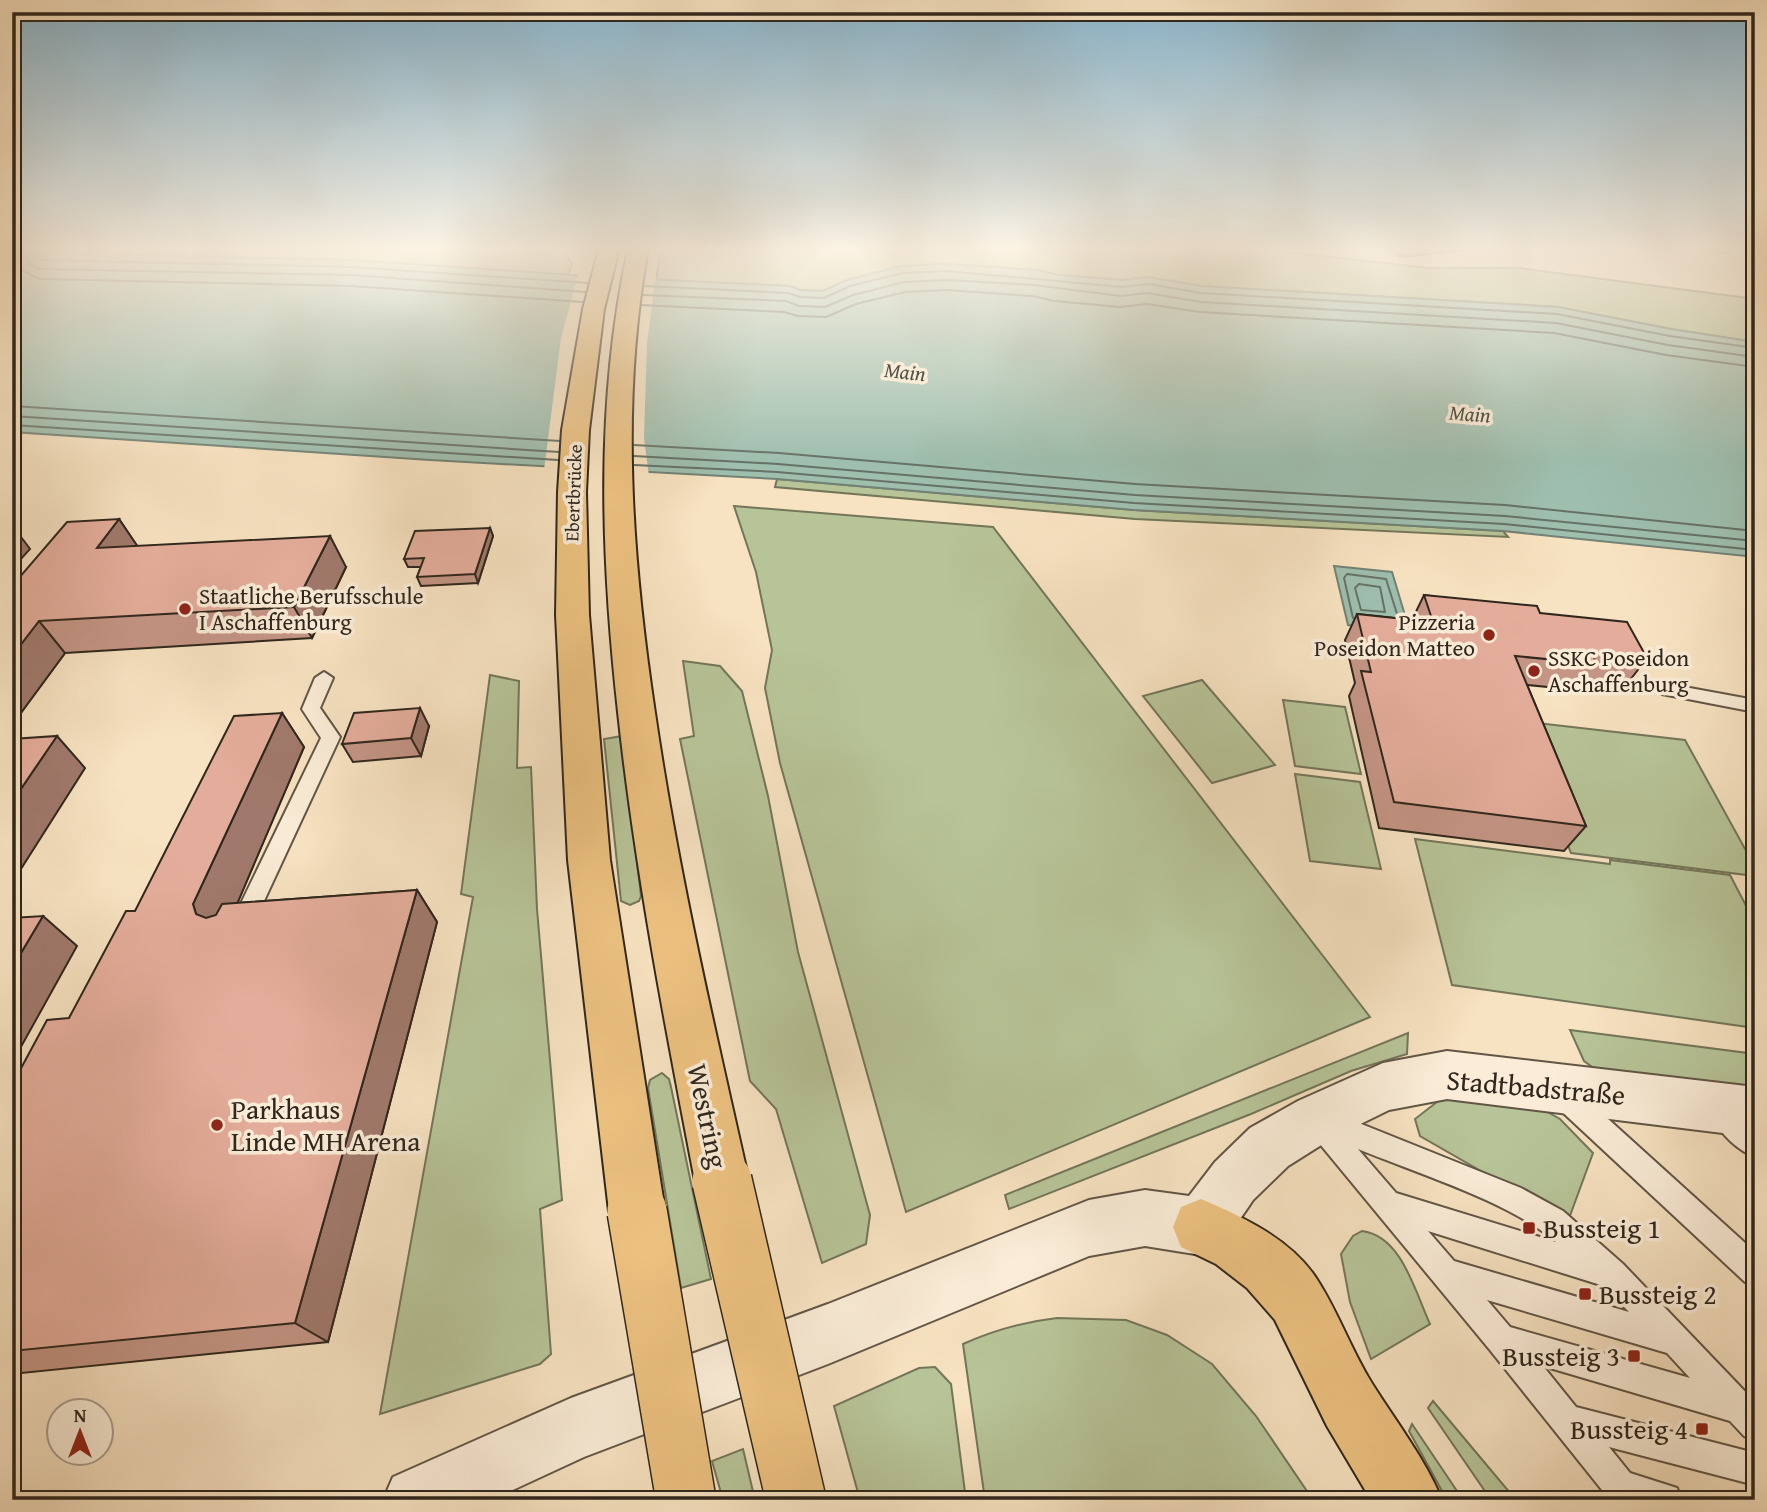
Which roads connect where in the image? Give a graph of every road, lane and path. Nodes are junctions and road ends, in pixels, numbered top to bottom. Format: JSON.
{"nodes":[{"id":1,"x":593,"y":320,"type":"edge"},
{"id":2,"x":626,"y":320,"type":"edge"},
{"id":3,"x":324,"y":678,"type":"dead end"},
{"id":4,"x":1668,"y":690,"type":"dead end"},
{"id":5,"x":1755,"y":706,"type":"edge"},
{"id":6,"x":638,"y":729,"type":"joint"},
{"id":7,"x":236,"y":938,"type":"edge"},
{"id":8,"x":1556,"y":1087,"type":"junction"},
{"id":9,"x":1733,"y":1109,"type":"edge"},
{"id":10,"x":1316,"y":1119,"type":"junction"},
{"id":11,"x":1755,"y":1144,"type":"edge"},
{"id":12,"x":1389,"y":1205,"type":"junction"},
{"id":13,"x":1201,"y":1227,"type":"junction"},
{"id":14,"x":1755,"y":1272,"type":"edge"},
{"id":15,"x":1446,"y":1273,"type":"junction"},
{"id":16,"x":1613,"y":1274,"type":"junction"},
{"id":17,"x":1501,"y":1339,"type":"junction"},
{"id":18,"x":1676,"y":1341,"type":"junction"},
{"id":19,"x":1747,"y":1417,"type":"edge"},
{"id":20,"x":1565,"y":1420,"type":"junction"},
{"id":21,"x":1755,"y":1469,"type":"edge"},
{"id":22,"x":1625,"y":1493,"type":"edge"},
{"id":23,"x":416,"y":1500,"type":"edge"},
{"id":24,"x":686,"y":1500,"type":"edge"},
{"id":25,"x":796,"y":1500,"type":"edge"},
{"id":26,"x":1409,"y":1500,"type":"edge"},
{"id":27,"x":1665,"y":1500,"type":"edge"}],
"edges":[{"from":1,"to":24,"type":"highway","name":"Ebertbrücke","bridge":true},
{"from":2,"to":6,"type":"highway","name":"Ebertbrücke"},
{"from":3,"to":7,"type":"lane"},
{"from":4,"to":5,"type":"lane"},
{"from":6,"to":25,"type":"highway","name":"Westring","bridge":true},
{"from":8,"to":9,"type":"street","name":"Stadtbadstraße"},
{"from":8,"to":10,"type":"street","name":"Stadtbadstraße"},
{"from":8,"to":14,"type":"lane"},
{"from":9,"to":11,"type":"lane"},
{"from":10,"to":12,"type":"lane"},
{"from":10,"to":13,"type":"street","name":"Stadtbadstraße"},
{"from":10,"to":16,"type":"lane"},
{"from":12,"to":15,"type":"lane"},
{"from":12,"to":16,"type":"lane"},
{"from":13,"to":23,"type":"street"},
{"from":13,"to":26,"type":"highway"},
{"from":15,"to":17,"type":"lane"},
{"from":15,"to":18,"type":"lane"},
{"from":16,"to":18,"type":"lane"},
{"from":17,"to":19,"type":"lane"},
{"from":17,"to":20,"type":"lane"},
{"from":18,"to":19,"type":"lane"},
{"from":20,"to":21,"type":"lane"},
{"from":20,"to":22,"type":"lane"},
{"from":22,"to":27,"type":"lane"}]}
